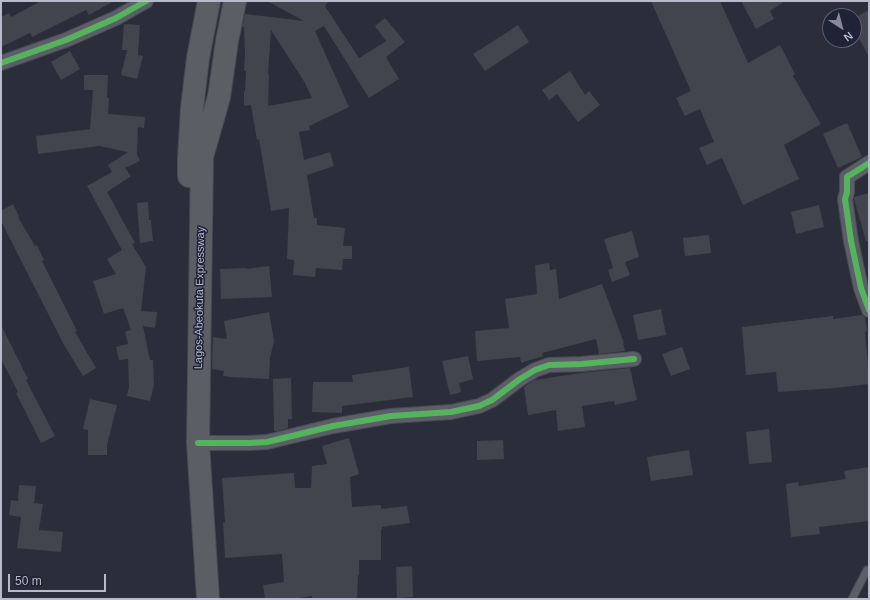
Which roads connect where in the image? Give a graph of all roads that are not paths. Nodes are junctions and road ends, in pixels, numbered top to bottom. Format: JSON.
{"nodes":[{"id":1,"x":146,"y":1,"type":"edge"},
{"id":2,"x":209,"y":1,"type":"edge"},
{"id":3,"x":235,"y":1,"type":"edge"},
{"id":4,"x":1,"y":63,"type":"edge"},
{"id":5,"x":869,"y":164,"type":"edge"},
{"id":6,"x":869,"y":310,"type":"edge"},
{"id":7,"x":634,"y":359,"type":"dead end"},
{"id":8,"x":198,"y":443,"type":"junction"},
{"id":9,"x":866,"y":570,"type":"dead end"},
{"id":10,"x":194,"y":599,"type":"edge"},
{"id":11,"x":208,"y":599,"type":"edge"},
{"id":12,"x":852,"y":599,"type":"edge"}],
"edges":[{"from":1,"to":4,"type":"street"},
{"from":2,"to":10,"type":"highway","name":"Lagos-Abeokuta Expressway"},
{"from":3,"to":8,"type":"highway","name":"Lagos-Abeokuta Expressway"},
{"from":5,"to":6,"type":"street"},
{"from":7,"to":8,"type":"street"},
{"from":8,"to":11,"type":"highway","name":"Lagos-Abeokuta Expressway"},
{"from":9,"to":12,"type":"lane"}]}
